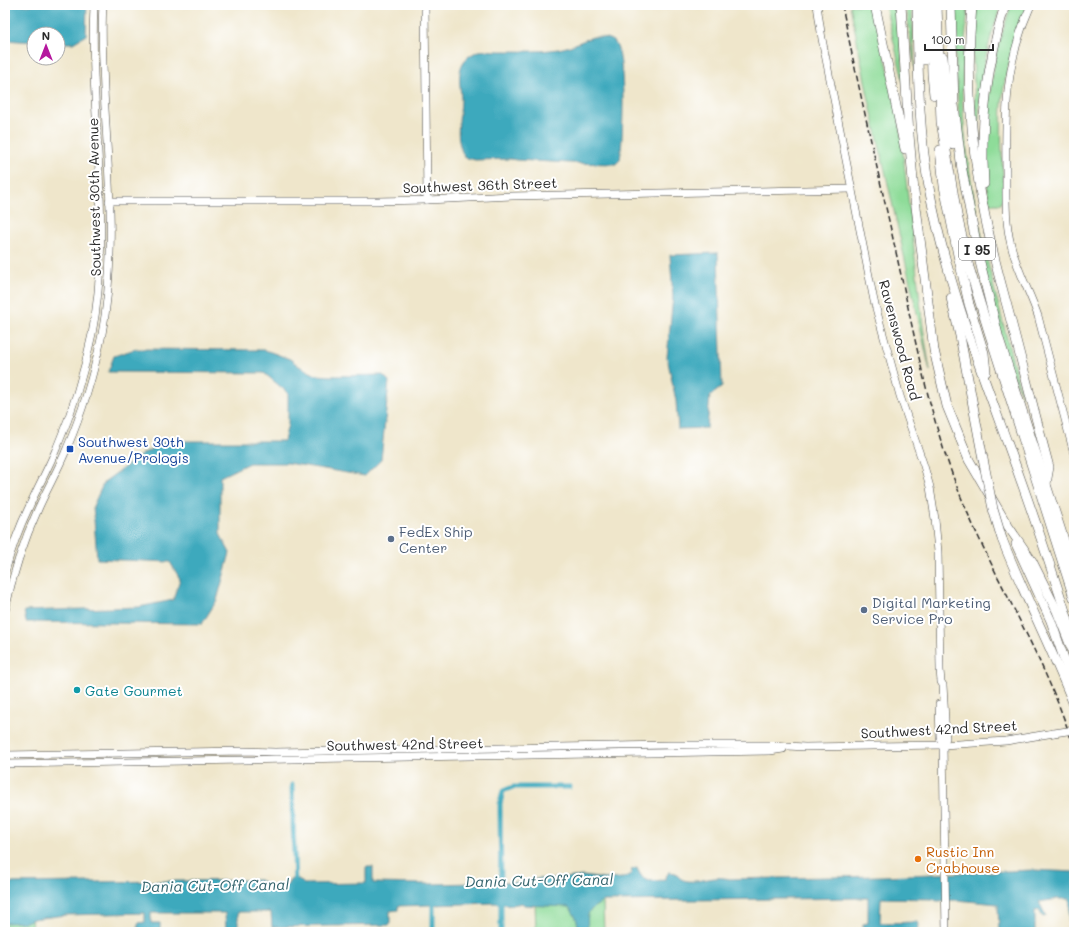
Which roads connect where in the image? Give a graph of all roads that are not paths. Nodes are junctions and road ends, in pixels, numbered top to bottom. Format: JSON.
{"nodes":[{"id":1,"x":94,"y":5,"type":"edge"},
{"id":2,"x":103,"y":5,"type":"edge"},
{"id":3,"x":425,"y":5,"type":"edge"},
{"id":4,"x":817,"y":5,"type":"edge"},
{"id":5,"x":876,"y":5,"type":"edge"},
{"id":6,"x":901,"y":5,"type":"edge"},
{"id":7,"x":917,"y":5,"type":"edge"},
{"id":8,"x":924,"y":5,"type":"edge"},
{"id":9,"x":930,"y":5,"type":"edge"},
{"id":10,"x":937,"y":5,"type":"edge"},
{"id":11,"x":940,"y":5,"type":"edge"},
{"id":12,"x":951,"y":5,"type":"edge"},
{"id":13,"x":972,"y":5,"type":"edge"},
{"id":14,"x":1005,"y":5,"type":"edge"},
{"id":15,"x":1031,"y":5,"type":"edge"},
{"id":16,"x":95,"y":72,"type":"junction"},
{"id":17,"x":103,"y":72,"type":"junction"},
{"id":18,"x":852,"y":189,"type":"junction"},
{"id":19,"x":914,"y":191,"type":"junction"},
{"id":20,"x":427,"y":200,"type":"junction"},
{"id":21,"x":109,"y":201,"type":"junction"},
{"id":22,"x":990,"y":239,"type":"junction"},
{"id":23,"x":942,"y":244,"type":"junction"},
{"id":24,"x":988,"y":329,"type":"junction"},
{"id":25,"x":986,"y":372,"type":"junction"},
{"id":26,"x":1074,"y":454,"type":"edge"},
{"id":27,"x":1046,"y":485,"type":"junction"},
{"id":28,"x":1006,"y":523,"type":"junction"},
{"id":29,"x":1074,"y":571,"type":"edge"},
{"id":30,"x":5,"y":572,"type":"edge"},
{"id":31,"x":1074,"y":598,"type":"edge"},
{"id":32,"x":5,"y":611,"type":"edge"},
{"id":33,"x":1074,"y":627,"type":"edge"},
{"id":34,"x":1074,"y":639,"type":"edge"},
{"id":35,"x":1074,"y":654,"type":"edge"},
{"id":36,"x":1074,"y":687,"type":"edge"},
{"id":37,"x":1074,"y":706,"type":"edge"},
{"id":38,"x":1074,"y":730,"type":"edge"},
{"id":39,"x":943,"y":745,"type":"junction"},
{"id":40,"x":585,"y":747,"type":"junction"},
{"id":41,"x":805,"y":747,"type":"junction"},
{"id":42,"x":426,"y":750,"type":"junction"},
{"id":43,"x":574,"y":754,"type":"junction"},
{"id":44,"x":5,"y":755,"type":"edge"},
{"id":45,"x":412,"y":756,"type":"junction"},
{"id":46,"x":5,"y":764,"type":"edge"},
{"id":47,"x":946,"y":932,"type":"edge"}],
"edges":[{"from":1,"to":16,"type":"street","name":"Southwest 30th Avenue"},
{"from":2,"to":17,"type":"street","name":"Southwest 30th Avenue"},
{"from":3,"to":20,"type":"street"},
{"from":4,"to":18,"type":"street","name":"Ravenswood Road"},
{"from":5,"to":19,"type":"highway"},
{"from":6,"to":19,"type":"highway"},
{"from":7,"to":23,"type":"highway","number":"I 95"},
{"from":8,"to":25,"type":"highway"},
{"from":9,"to":25,"type":"highway"},
{"from":10,"to":24,"type":"highway"},
{"from":11,"to":24,"type":"highway"},
{"from":12,"to":27,"type":"highway","number":"I 95"},
{"from":13,"to":22,"type":"highway"},
{"from":14,"to":22,"type":"highway"},
{"from":15,"to":26,"type":"street"},
{"from":16,"to":17,"type":"street"},
{"from":16,"to":30,"type":"street","name":"Southwest 30th Avenue"},
{"from":17,"to":21,"type":"street","name":"Southwest 30th Avenue"},
{"from":18,"to":20,"type":"street","name":"Southwest 36th Street"},
{"from":18,"to":39,"type":"street","name":"Ravenswood Road"},
{"from":19,"to":28,"type":"highway"},
{"from":20,"to":21,"type":"street","name":"Southwest 36th Street"},
{"from":21,"to":32,"type":"street","name":"Southwest 30th Avenue"},
{"from":22,"to":27,"type":"highway"},
{"from":23,"to":34,"type":"highway","number":"I 95"},
{"from":23,"to":37,"type":"highway","bridge":true},
{"from":24,"to":31,"type":"highway"},
{"from":25,"to":33,"type":"highway"},
{"from":27,"to":29,"type":"highway","number":"I 95"},
{"from":28,"to":35,"type":"highway"},
{"from":28,"to":36,"type":"highway"},
{"from":38,"to":39,"type":"street","name":"Southwest 42nd Street","bridge":true},
{"from":39,"to":41,"type":"street","name":"Southwest 42nd Street"},
{"from":39,"to":47,"type":"street","name":"Ravenswood Road"},
{"from":40,"to":41,"type":"street","name":"Southwest 42nd Street"},
{"from":40,"to":42,"type":"street","name":"Southwest 42nd Street"},
{"from":40,"to":43,"type":"street"},
{"from":41,"to":43,"type":"street","name":"Southwest 42nd Street"},
{"from":42,"to":44,"type":"street","name":"Southwest 42nd Street"},
{"from":42,"to":45,"type":"street"},
{"from":43,"to":45,"type":"street","name":"Southwest 42nd Street"},
{"from":45,"to":46,"type":"street","name":"Southwest 42nd Street"}]}
